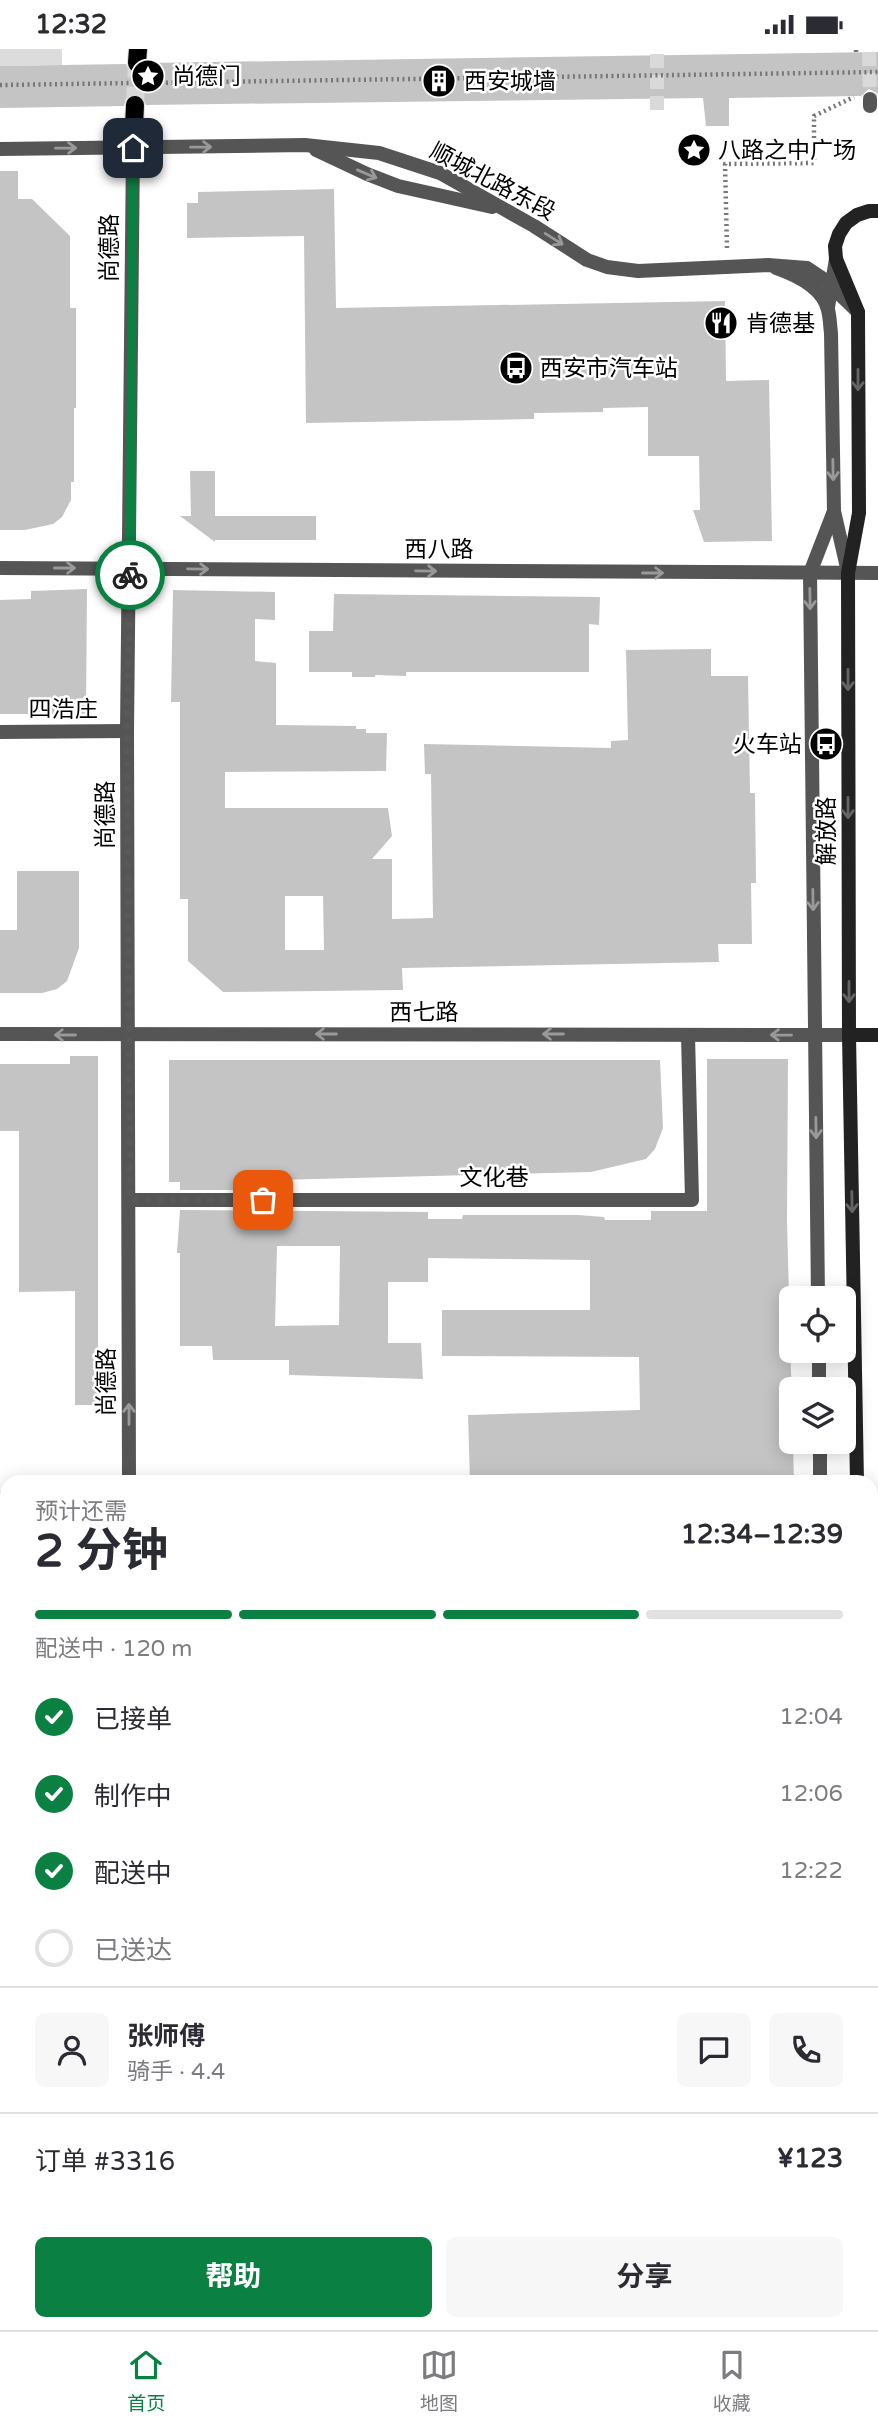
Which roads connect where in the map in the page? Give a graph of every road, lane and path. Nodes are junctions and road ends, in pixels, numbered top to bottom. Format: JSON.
{"nodes":[{"id":1,"x":878,"y":72,"type":"edge"},
{"id":2,"x":0,"y":85,"type":"edge"},
{"id":3,"x":865,"y":101,"type":"dead end"},
{"id":4,"x":135,"y":105,"type":"tunnel mouth"},
{"id":5,"x":305,"y":145,"type":"junction"},
{"id":6,"x":133,"y":148,"type":"junction"},
{"id":7,"x":0,"y":149,"type":"edge"},
{"id":8,"x":504,"y":210,"type":"junction"},
{"id":9,"x":878,"y":211,"type":"edge"},
{"id":10,"x":726,"y":248,"type":"dead end"},
{"id":11,"x":836,"y":259,"type":"junction"},
{"id":12,"x":768,"y":265,"type":"junction"},
{"id":13,"x":832,"y":286,"type":"junction"},
{"id":14,"x":828,"y":307,"type":"junction"},
{"id":15,"x":858,"y":312,"type":"junction"},
{"id":16,"x":834,"y":511,"type":"junction"},
{"id":17,"x":0,"y":568,"type":"edge"},
{"id":18,"x":130,"y":568,"type":"junction"},
{"id":19,"x":810,"y":573,"type":"junction"},
{"id":20,"x":848,"y":573,"type":"junction"},
{"id":21,"x":878,"y":573,"type":"edge"},
{"id":22,"x":127,"y":731,"type":"junction"},
{"id":23,"x":0,"y":732,"type":"edge"},
{"id":24,"x":0,"y":1034,"type":"edge"},
{"id":25,"x":129,"y":1035,"type":"junction"},
{"id":26,"x":688,"y":1035,"type":"junction"},
{"id":27,"x":849,"y":1035,"type":"junction"},
{"id":28,"x":878,"y":1035,"type":"edge"},
{"id":29,"x":815,"y":1036,"type":"junction"},
{"id":30,"x":130,"y":1200,"type":"junction"},
{"id":31,"x":818,"y":1286,"type":"edge"},
{"id":32,"x":820,"y":1454,"type":"edge"},
{"id":33,"x":129,"y":1475,"type":"edge"},
{"id":34,"x":820,"y":1475,"type":"edge"},
{"id":35,"x":857,"y":1475,"type":"edge"}],
"edges":[{"from":1,"to":2,"type":"path"},
{"from":3,"to":10,"type":"path"},
{"from":4,"to":6,"type":"main road"},
{"from":6,"to":5,"type":"street","name":"顺城北路东段","one_way":true},
{"from":5,"to":8,"type":"street","one_way":true},
{"from":5,"to":8,"type":"street","name":"顺城北路东段"},
{"from":7,"to":6,"type":"street","name":"顺城北路东段","one_way":true},
{"from":6,"to":18,"type":"street","name":"尚德路"},
{"from":8,"to":12,"type":"street","name":"顺城北路东段","one_way":true},
{"from":9,"to":11,"type":"main road"},
{"from":11,"to":13,"type":"street"},
{"from":11,"to":15,"type":"main road","name":"解放路"},
{"from":12,"to":13,"type":"street","name":"顺城北路东段"},
{"from":12,"to":14,"type":"street"},
{"from":13,"to":14,"type":"street"},
{"from":13,"to":15,"type":"street","name":"顺城北路东段"},
{"from":14,"to":16,"type":"street","one_way":true},
{"from":15,"to":20,"type":"main road","name":"解放路","one_way":true},
{"from":16,"to":19,"type":"street"},
{"from":16,"to":20,"type":"street"},
{"from":17,"to":18,"type":"street","name":"西八路","one_way":true},
{"from":18,"to":19,"type":"street","name":"西八路","one_way":true},
{"from":18,"to":22,"type":"street","name":"尚德路"},
{"from":19,"to":20,"type":"street","name":"西八路"},
{"from":19,"to":29,"type":"street","one_way":true},
{"from":20,"to":21,"type":"street","name":"西八路"},
{"from":20,"to":27,"type":"main road","name":"解放路","one_way":true},
{"from":22,"to":23,"type":"street","name":"四浩庄"},
{"from":22,"to":25,"type":"street","name":"尚德路"},
{"from":25,"to":24,"type":"street","name":"西七路","one_way":true},
{"from":26,"to":25,"type":"street","name":"西七路","one_way":true},
{"from":25,"to":30,"type":"street","name":"尚德路"},
{"from":29,"to":26,"type":"street","name":"西七路","one_way":true},
{"from":26,"to":30,"type":"street","name":"文化巷"},
{"from":27,"to":28,"type":"main road"},
{"from":27,"to":29,"type":"street","name":"西七路"},
{"from":27,"to":35,"type":"main road","name":"解放路","one_way":true},
{"from":29,"to":31,"type":"street","one_way":true},
{"from":33,"to":30,"type":"street","name":"尚德路","one_way":true},
{"from":32,"to":34,"type":"street"}]}
